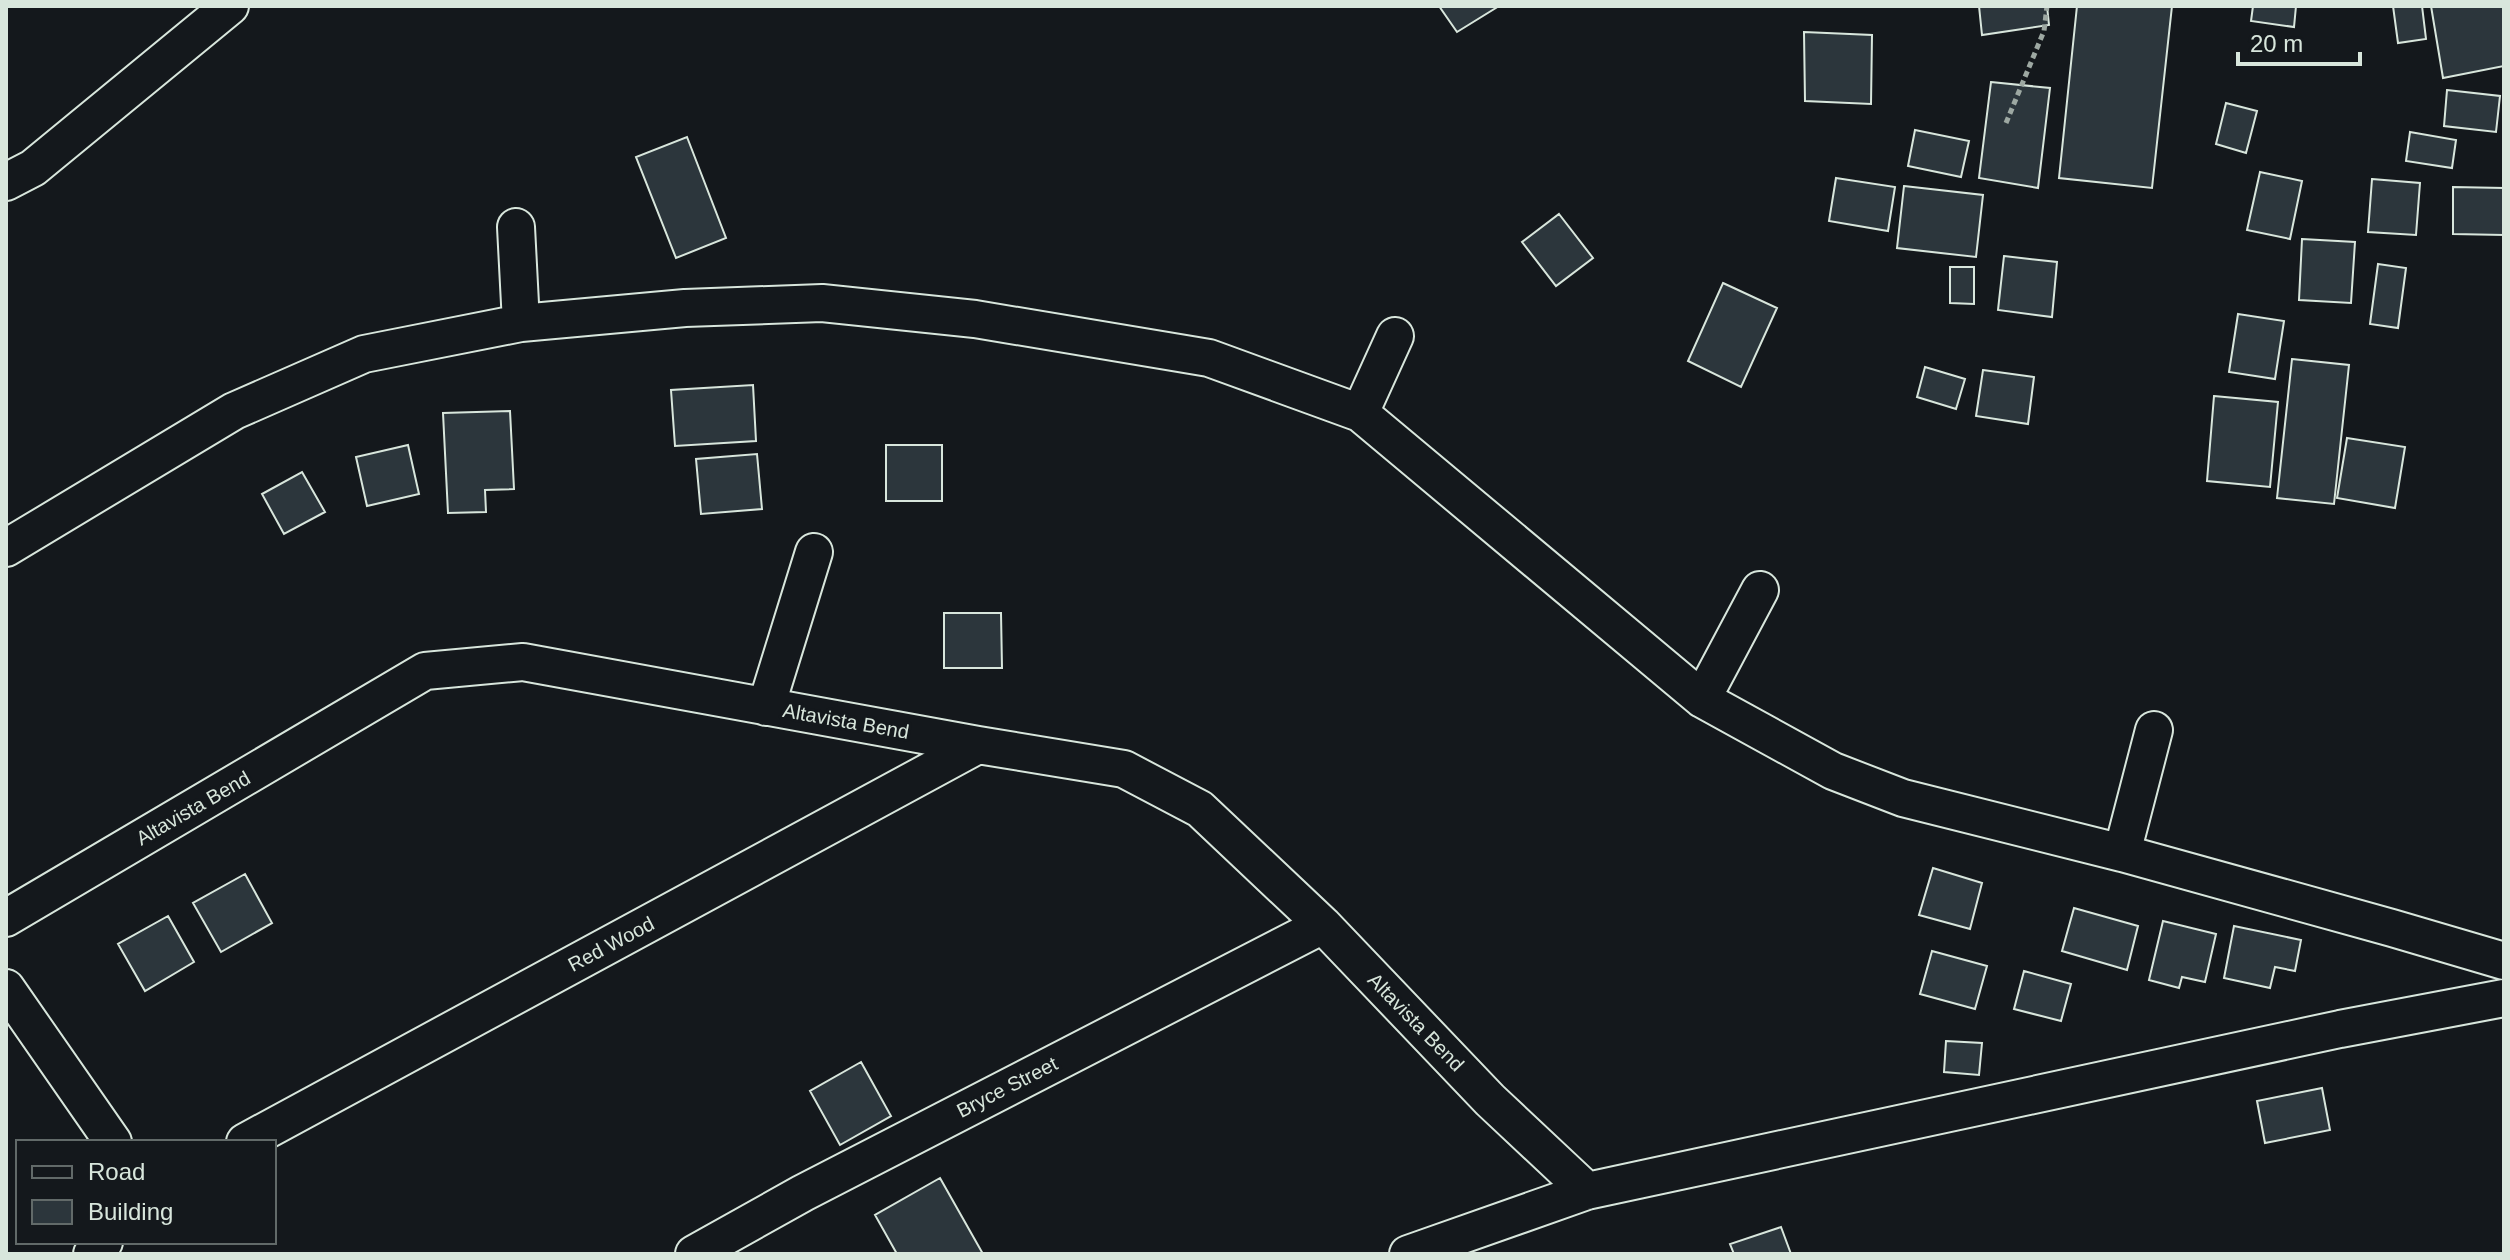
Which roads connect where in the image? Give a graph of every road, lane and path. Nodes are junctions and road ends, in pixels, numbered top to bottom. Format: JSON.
{"nodes":[{"id":1,"x":230,"y":6,"type":"edge"},
{"id":2,"x":2047,"y":6,"type":"edge"},
{"id":3,"x":2006,"y":123,"type":"dead end"},
{"id":4,"x":6,"y":182,"type":"edge"},
{"id":5,"x":516,"y":227,"type":"dead end"},
{"id":6,"x":521,"y":323,"type":"junction"},
{"id":7,"x":1395,"y":336,"type":"dead end"},
{"id":8,"x":1360,"y":413,"type":"junction"},
{"id":9,"x":6,"y":548,"type":"edge"},
{"id":10,"x":814,"y":552,"type":"dead end"},
{"id":11,"x":1760,"y":590,"type":"dead end"},
{"id":12,"x":1702,"y":699,"type":"junction"},
{"id":13,"x":766,"y":707,"type":"junction"},
{"id":14,"x":2154,"y":730,"type":"dead end"},
{"id":15,"x":978,"y":745,"type":"junction"},
{"id":16,"x":2122,"y":853,"type":"junction"},
{"id":17,"x":6,"y":918,"type":"edge"},
{"id":18,"x":1323,"y":925,"type":"junction"},
{"id":19,"x":2504,"y":961,"type":"edge"},
{"id":20,"x":6,"y":988,"type":"edge"},
{"id":21,"x":2504,"y":998,"type":"edge"},
{"id":22,"x":112,"y":1140,"type":"edge"},
{"id":23,"x":249,"y":1140,"type":"edge"},
{"id":24,"x":1587,"y":1191,"type":"junction"},
{"id":25,"x":694,"y":1254,"type":"edge"},
{"id":26,"x":1408,"y":1254,"type":"edge"}],
"edges":[{"from":1,"to":4,"type":"street"},
{"from":2,"to":3,"type":"path"},
{"from":5,"to":6,"type":"street"},
{"from":6,"to":8,"type":"street"},
{"from":6,"to":9,"type":"street"},
{"from":7,"to":8,"type":"street"},
{"from":8,"to":12,"type":"street"},
{"from":10,"to":13,"type":"street"},
{"from":11,"to":12,"type":"street"},
{"from":12,"to":16,"type":"street"},
{"from":13,"to":15,"type":"street","name":"Altavista Bend"},
{"from":13,"to":17,"type":"street","name":"Altavista Bend"},
{"from":14,"to":16,"type":"street"},
{"from":15,"to":18,"type":"street","name":"Altavista Bend"},
{"from":15,"to":23,"type":"street","name":"Red Wood"},
{"from":16,"to":19,"type":"street"},
{"from":18,"to":24,"type":"street","name":"Altavista Bend"},
{"from":18,"to":25,"type":"street","name":"Bryce Street"},
{"from":20,"to":22,"type":"street"},
{"from":21,"to":24,"type":"street"},
{"from":24,"to":26,"type":"street"}]}
